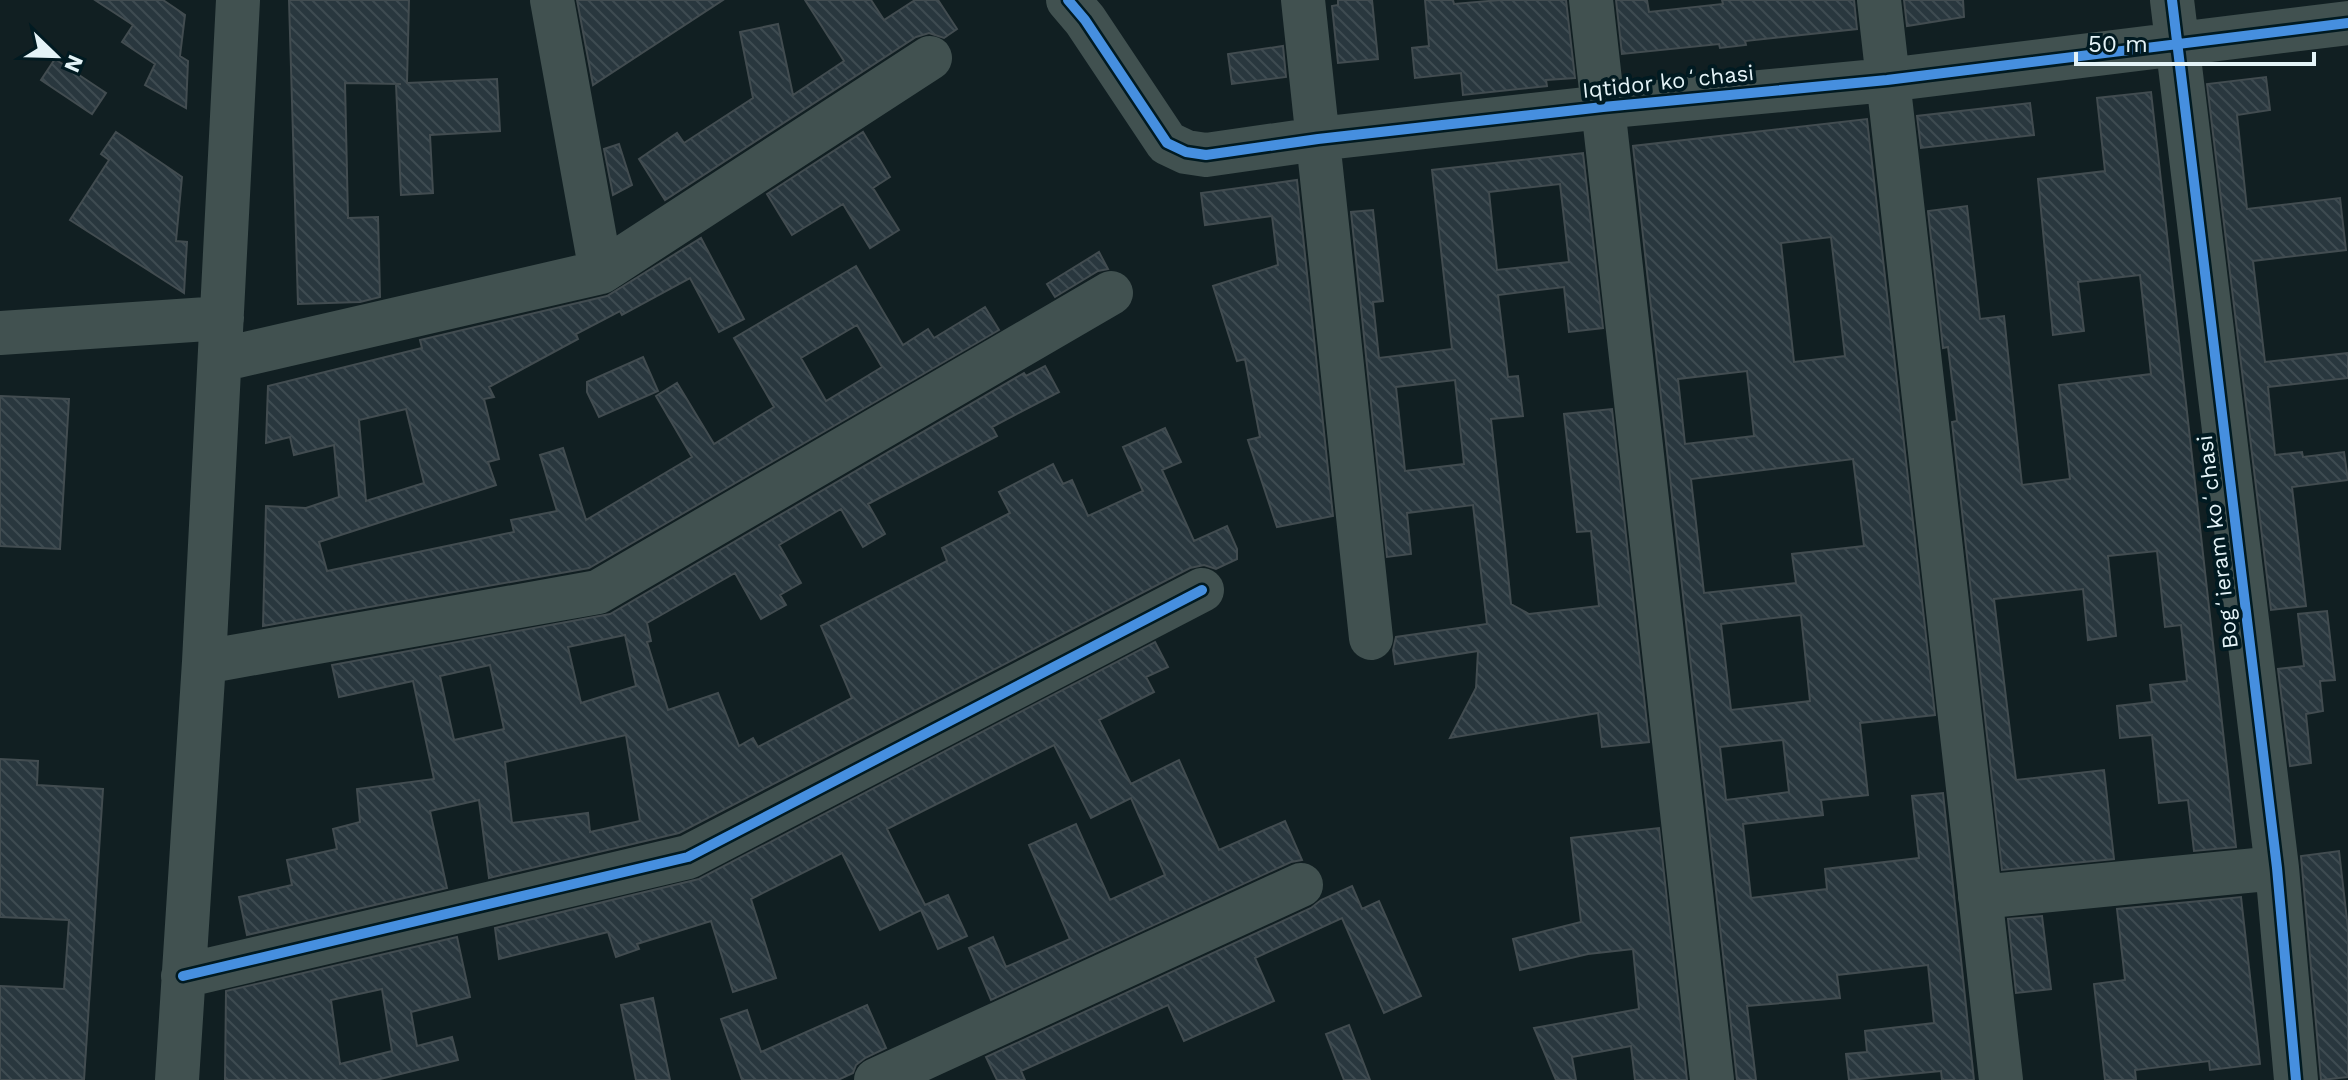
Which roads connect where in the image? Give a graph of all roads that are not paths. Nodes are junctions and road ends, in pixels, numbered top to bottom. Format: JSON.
{"nodes":[{"id":1,"x":238,"y":0,"type":"edge"},
{"id":2,"x":552,"y":0,"type":"edge"},
{"id":3,"x":1068,"y":0,"type":"edge"},
{"id":4,"x":1303,"y":0,"type":"edge"},
{"id":5,"x":1591,"y":0,"type":"edge"},
{"id":6,"x":1879,"y":0,"type":"edge"},
{"id":7,"x":2172,"y":0,"type":"edge"},
{"id":8,"x":2348,"y":23,"type":"edge"},
{"id":9,"x":2177,"y":44,"type":"junction"},
{"id":10,"x":930,"y":58,"type":"dead end"},
{"id":11,"x":1887,"y":80,"type":"junction"},
{"id":12,"x":1603,"y":107,"type":"junction"},
{"id":13,"x":1318,"y":139,"type":"junction"},
{"id":14,"x":601,"y":272,"type":"junction"},
{"id":15,"x":1111,"y":293,"type":"dead end"},
{"id":16,"x":0,"y":333,"type":"edge"},
{"id":17,"x":221,"y":339,"type":"junction"},
{"id":18,"x":1202,"y":590,"type":"dead end"},
{"id":19,"x":1371,"y":638,"type":"dead end"},
{"id":20,"x":204,"y":662,"type":"junction"},
{"id":21,"x":2277,"y":868,"type":"junction"},
{"id":22,"x":1301,"y":885,"type":"dead end"},
{"id":23,"x":1980,"y":897,"type":"junction"},
{"id":24,"x":183,"y":976,"type":"junction"},
{"id":25,"x":177,"y":1080,"type":"edge"},
{"id":26,"x":876,"y":1080,"type":"edge"},
{"id":27,"x":1712,"y":1080,"type":"edge"},
{"id":28,"x":2001,"y":1080,"type":"edge"},
{"id":29,"x":2296,"y":1080,"type":"edge"}],
"edges":[{"from":1,"to":17,"type":"street"},
{"from":2,"to":14,"type":"street"},
{"from":3,"to":13,"type":"street","name":"Iqtidor koʻchasi"},
{"from":4,"to":13,"type":"street"},
{"from":5,"to":12,"type":"street"},
{"from":6,"to":11,"type":"street"},
{"from":7,"to":9,"type":"street","name":"Bogʻieram koʻchasi"},
{"from":8,"to":9,"type":"street","name":"Iqtidor koʻchasi"},
{"from":9,"to":11,"type":"street","name":"Iqtidor koʻchasi"},
{"from":9,"to":21,"type":"street","name":"Bogʻieram koʻchasi"},
{"from":10,"to":14,"type":"street"},
{"from":11,"to":12,"type":"street","name":"Iqtidor koʻchasi"},
{"from":11,"to":23,"type":"street"},
{"from":12,"to":13,"type":"street","name":"Iqtidor koʻchasi"},
{"from":12,"to":27,"type":"street"},
{"from":13,"to":19,"type":"street"},
{"from":14,"to":17,"type":"street"},
{"from":15,"to":20,"type":"street"},
{"from":16,"to":17,"type":"street"},
{"from":17,"to":20,"type":"street"},
{"from":18,"to":24,"type":"street"},
{"from":20,"to":24,"type":"street"},
{"from":21,"to":23,"type":"street"},
{"from":21,"to":29,"type":"street","name":"Bogʻieram koʻchasi"},
{"from":22,"to":26,"type":"street"},
{"from":23,"to":28,"type":"street"},
{"from":24,"to":25,"type":"street"}]}
